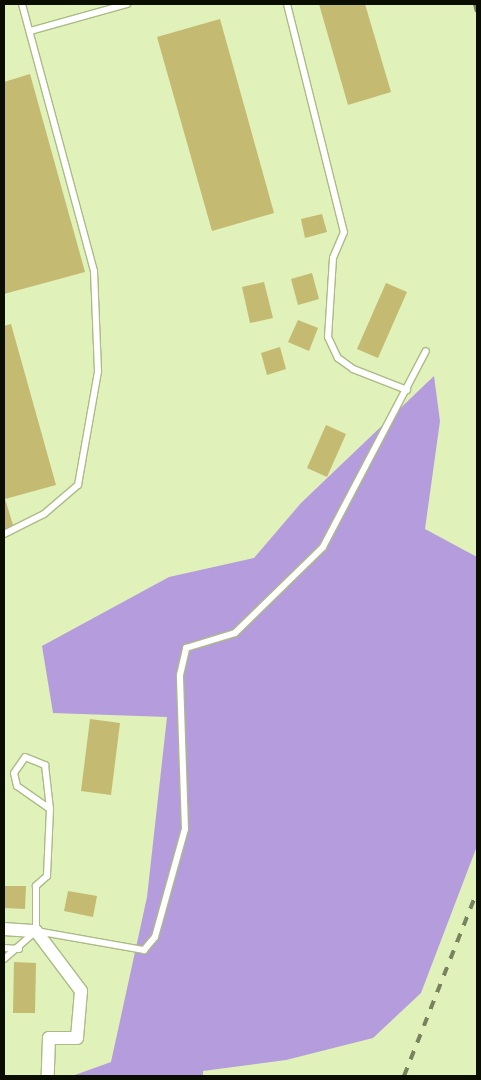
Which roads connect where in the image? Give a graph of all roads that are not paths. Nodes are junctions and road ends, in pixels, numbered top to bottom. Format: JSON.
{"nodes":[{"id":1,"x":22,"y":4,"type":"edge"},
{"id":2,"x":127,"y":4,"type":"edge"},
{"id":3,"x":287,"y":4,"type":"edge"},
{"id":4,"x":30,"y":31,"type":"junction"},
{"id":5,"x":426,"y":351,"type":"dead end"},
{"id":6,"x":407,"y":390,"type":"junction"},
{"id":7,"x":4,"y":534,"type":"edge"},
{"id":8,"x":50,"y":810,"type":"junction"},
{"id":9,"x":4,"y":929,"type":"edge"},
{"id":10,"x":36,"y":931,"type":"junction"},
{"id":11,"x":4,"y":948,"type":"edge"},
{"id":12,"x":19,"y":949,"type":"junction"},
{"id":13,"x":4,"y":959,"type":"edge"},
{"id":14,"x":48,"y":1076,"type":"edge"}],
"edges":[{"from":1,"to":4,"type":"lane"},
{"from":2,"to":4,"type":"lane"},
{"from":3,"to":6,"type":"lane"},
{"from":4,"to":7,"type":"lane"},
{"from":5,"to":6,"type":"lane"},
{"from":6,"to":10,"type":"lane"},
{"from":8,"to":8,"type":"lane"},
{"from":8,"to":10,"type":"lane"},
{"from":9,"to":10,"type":"street"},
{"from":10,"to":12,"type":"lane"},
{"from":10,"to":14,"type":"street"},
{"from":11,"to":12,"type":"lane"},
{"from":12,"to":13,"type":"lane"}]}
